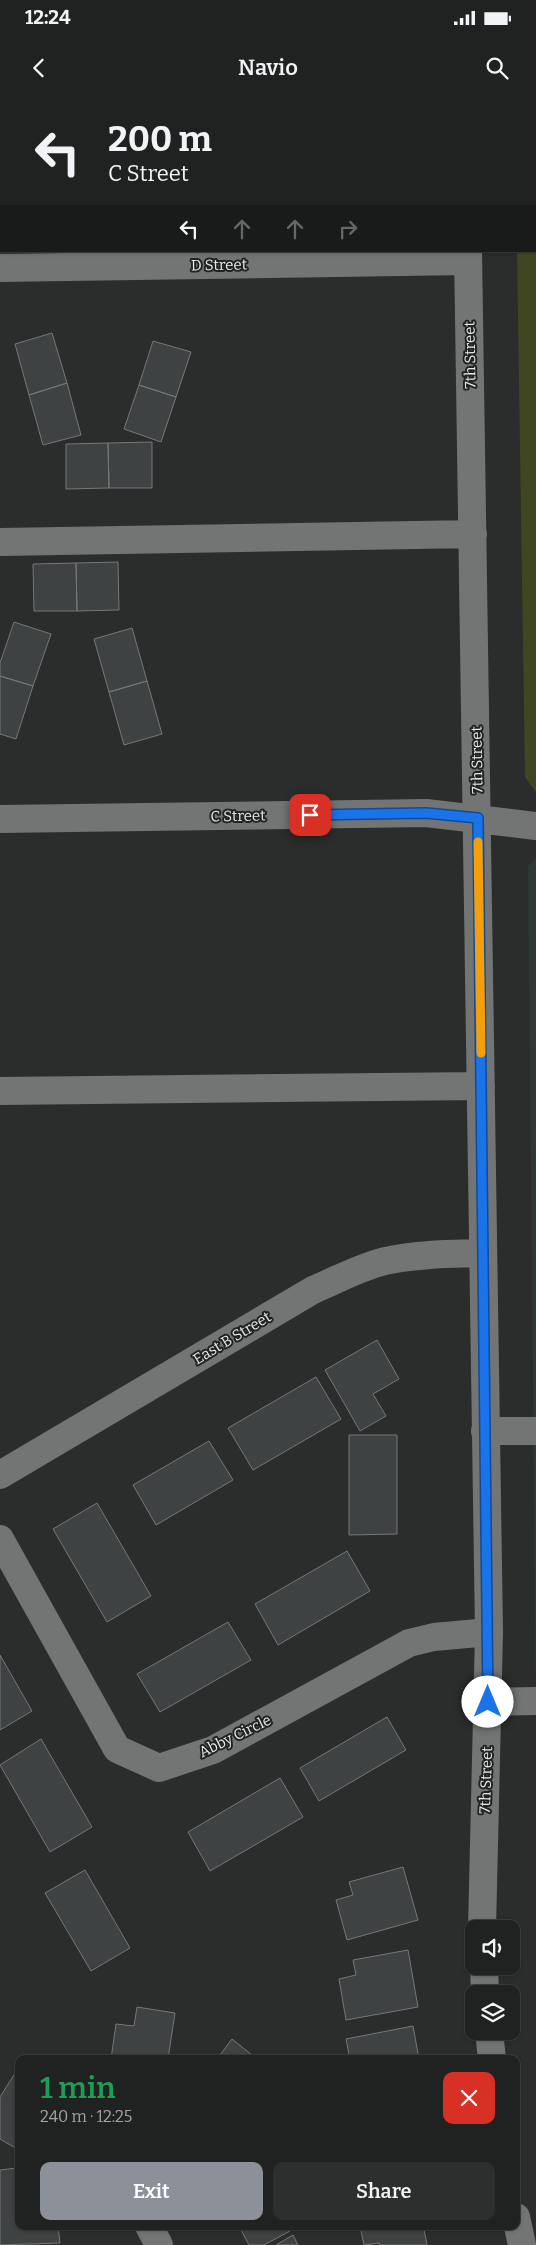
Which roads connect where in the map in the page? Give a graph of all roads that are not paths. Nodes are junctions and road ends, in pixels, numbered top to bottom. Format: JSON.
{"nodes":[{"id":1,"x":468,"y":256,"type":"edge"},
{"id":2,"x":0,"y":268,"type":"edge"},
{"id":3,"x":473,"y":534,"type":"junction"},
{"id":4,"x":0,"y":542,"type":"edge"},
{"id":5,"x":478,"y":818,"type":"junction"},
{"id":6,"x":0,"y":820,"type":"edge"},
{"id":7,"x":536,"y":826,"type":"edge"},
{"id":8,"x":481,"y":1086,"type":"junction"},
{"id":9,"x":0,"y":1091,"type":"edge"},
{"id":10,"x":482,"y":1253,"type":"junction"},
{"id":11,"x":485,"y":1430,"type":"junction"},
{"id":12,"x":536,"y":1430,"type":"edge"},
{"id":13,"x":0,"y":1475,"type":"edge"},
{"id":14,"x":0,"y":1539,"type":"edge"},
{"id":15,"x":488,"y":1632,"type":"junction"},
{"id":16,"x":536,"y":1701,"type":"edge"},
{"id":17,"x":488,"y":1702,"type":"junction"},
{"id":18,"x":482,"y":1920,"type":"edge"},
{"id":19,"x":490,"y":2040,"type":"edge"},
{"id":20,"x":492,"y":2055,"type":"edge"},
{"id":21,"x":151,"y":2230,"type":"edge"},
{"id":22,"x":519,"y":2230,"type":"edge"},
{"id":23,"x":159,"y":2245,"type":"edge"},
{"id":24,"x":522,"y":2245,"type":"edge"}],
"edges":[{"from":1,"to":2,"type":"street","name":"D Street"},
{"from":1,"to":3,"type":"street","name":"7th Street"},
{"from":3,"to":4,"type":"street"},
{"from":3,"to":5,"type":"street","name":"7th Street"},
{"from":5,"to":6,"type":"street","name":"C Street"},
{"from":5,"to":7,"type":"street","name":"C Street"},
{"from":5,"to":8,"type":"street","name":"7th Street"},
{"from":8,"to":9,"type":"street"},
{"from":8,"to":10,"type":"street","name":"7th Street"},
{"from":10,"to":11,"type":"street","name":"7th Street"},
{"from":10,"to":13,"type":"street","name":"East B Street"},
{"from":11,"to":12,"type":"street"},
{"from":11,"to":15,"type":"street","name":"7th Street"},
{"from":14,"to":15,"type":"street","name":"Abby Circle"},
{"from":15,"to":17,"type":"street","name":"7th Street"},
{"from":16,"to":17,"type":"street"},
{"from":17,"to":18,"type":"street","name":"7th Street"},
{"from":19,"to":20,"type":"street"},
{"from":21,"to":23,"type":"street"},
{"from":22,"to":24,"type":"street"}]}
